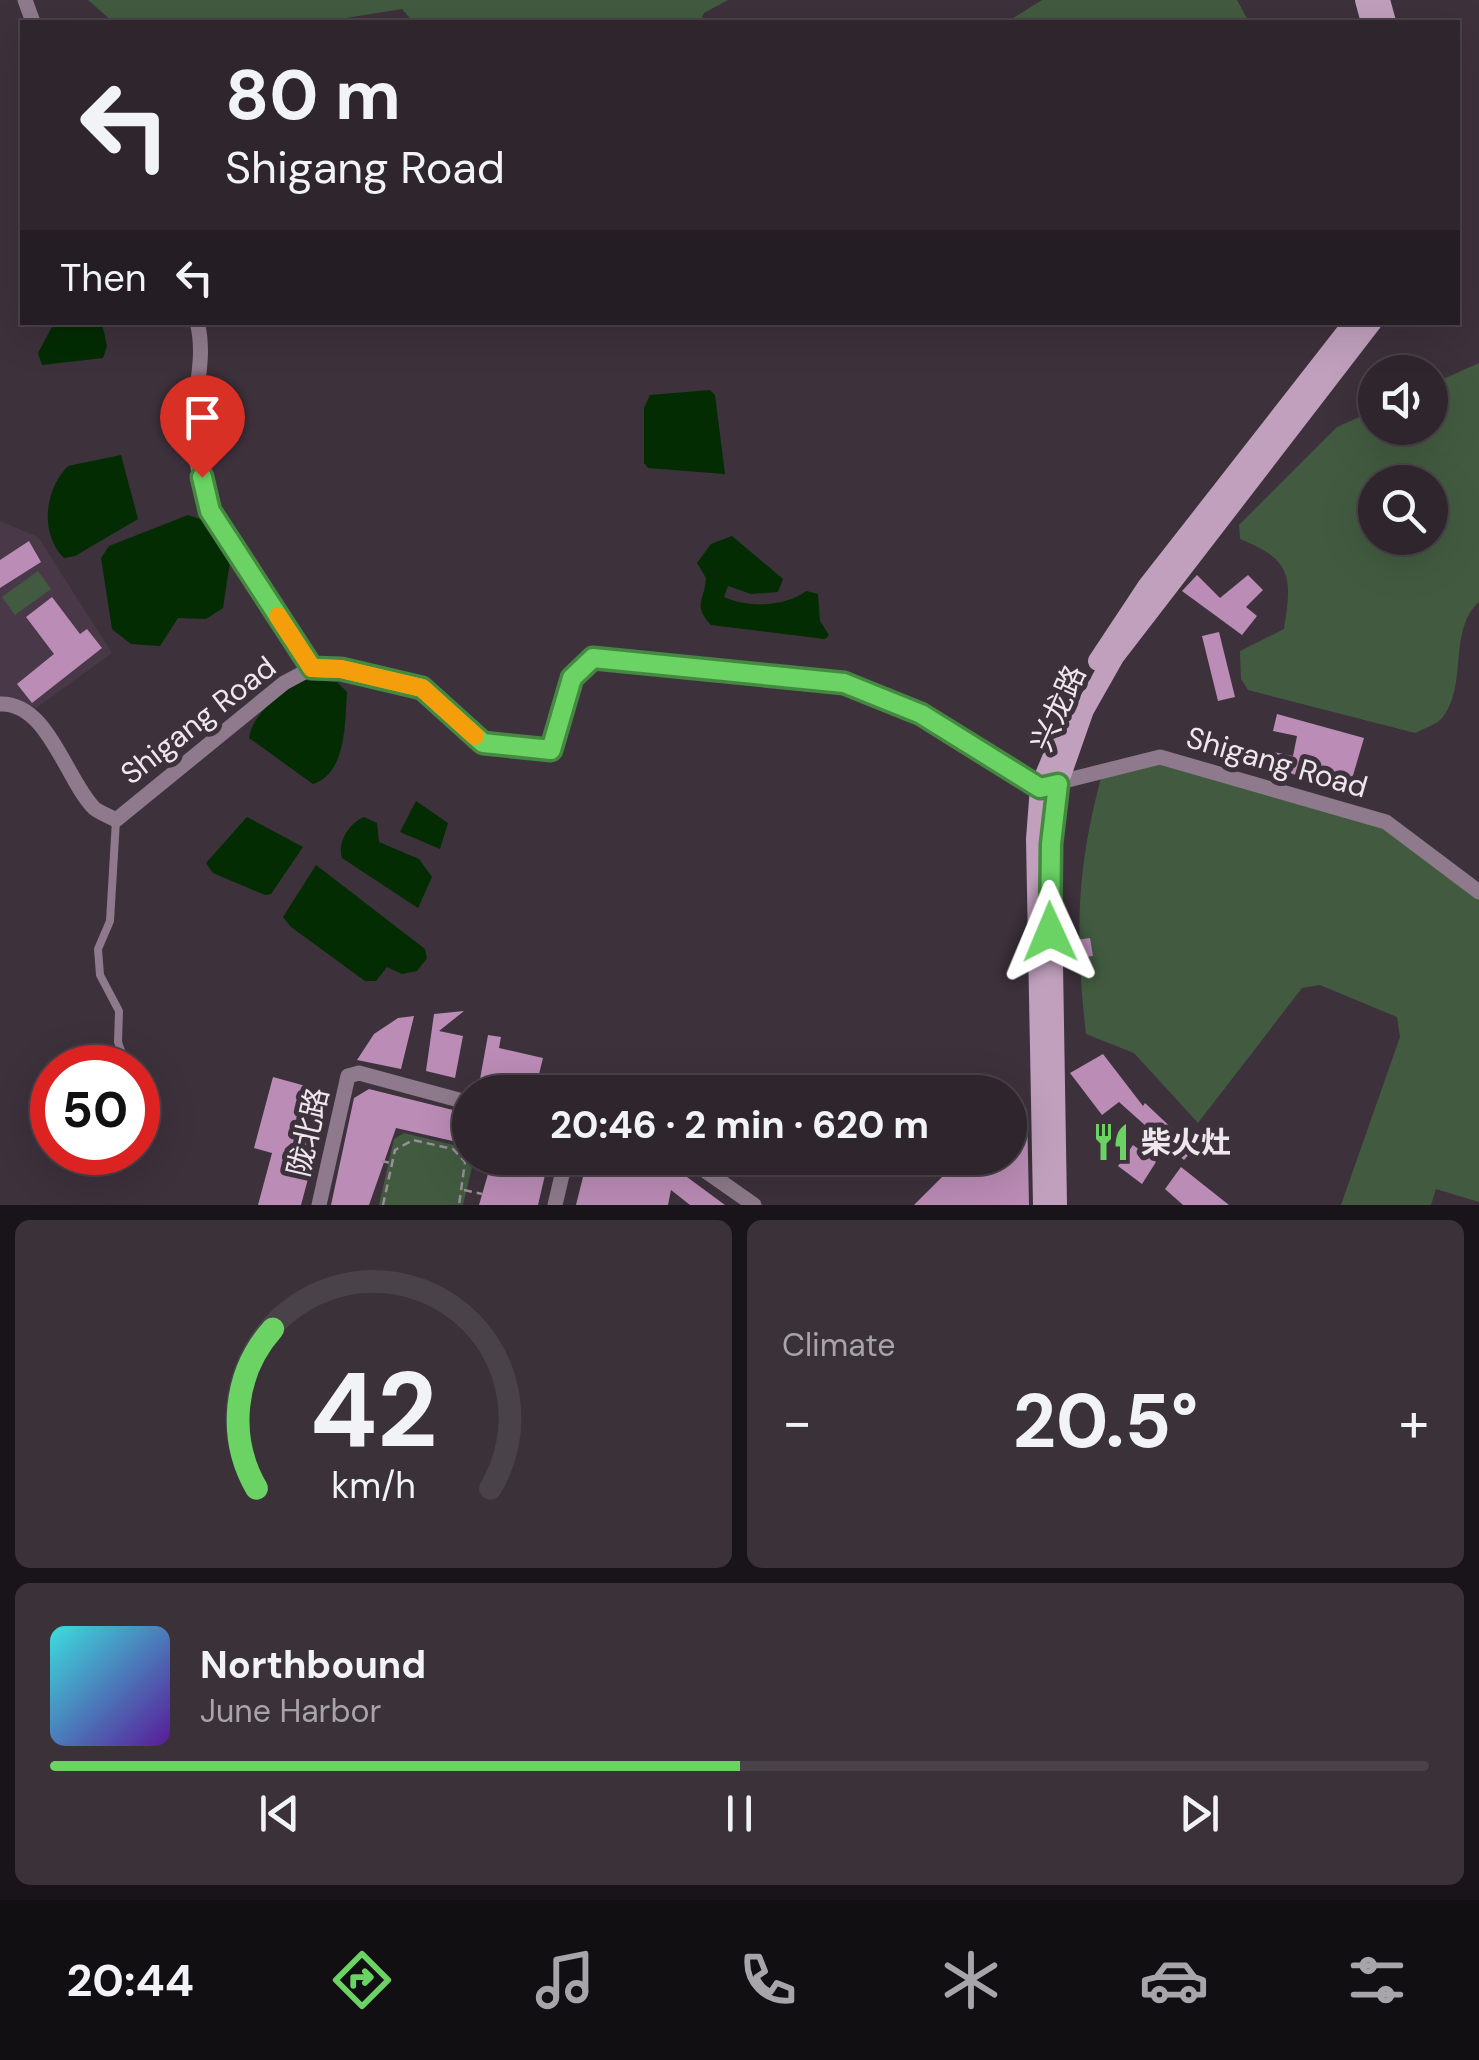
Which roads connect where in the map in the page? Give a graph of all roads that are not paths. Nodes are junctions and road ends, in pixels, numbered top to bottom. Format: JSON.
{"nodes":[{"id":1,"x":198,"y":325,"type":"edge"},
{"id":2,"x":1352,"y":325,"type":"edge"},
{"id":3,"x":1370,"y":325,"type":"edge"},
{"id":4,"x":312,"y":668,"type":"junction"},
{"id":5,"x":0,"y":704,"type":"edge"},
{"id":6,"x":1049,"y":786,"type":"junction"},
{"id":7,"x":116,"y":820,"type":"junction"},
{"id":8,"x":1479,"y":892,"type":"edge"},
{"id":9,"x":119,"y":1045,"type":"edge"},
{"id":10,"x":452,"y":1098,"type":"edge"},
{"id":11,"x":562,"y":1175,"type":"edge"},
{"id":12,"x":711,"y":1175,"type":"edge"},
{"id":13,"x":319,"y":1205,"type":"edge"},
{"id":14,"x":555,"y":1205,"type":"edge"},
{"id":15,"x":754,"y":1205,"type":"edge"},
{"id":16,"x":1042,"y":1205,"type":"edge"},
{"id":17,"x":1057,"y":1205,"type":"edge"}],
"edges":[{"from":1,"to":4,"type":"street"},
{"from":2,"to":6,"type":"main road","name":"兴龙路"},
{"from":3,"to":6,"type":"main road","name":"兴龙路"},
{"from":4,"to":6,"type":"street","name":"Shigang Road"},
{"from":4,"to":7,"type":"street","name":"Shigang Road"},
{"from":5,"to":7,"type":"street","name":"Shigang Road"},
{"from":6,"to":8,"type":"street","name":"Shigang Road"},
{"from":6,"to":16,"type":"main road","name":"兴龙路"},
{"from":6,"to":17,"type":"main road","name":"兴龙路"},
{"from":7,"to":9,"type":"lane"},
{"from":10,"to":13,"type":"street","name":"陇北路"},
{"from":11,"to":14,"type":"street"},
{"from":12,"to":15,"type":"street"}]}
